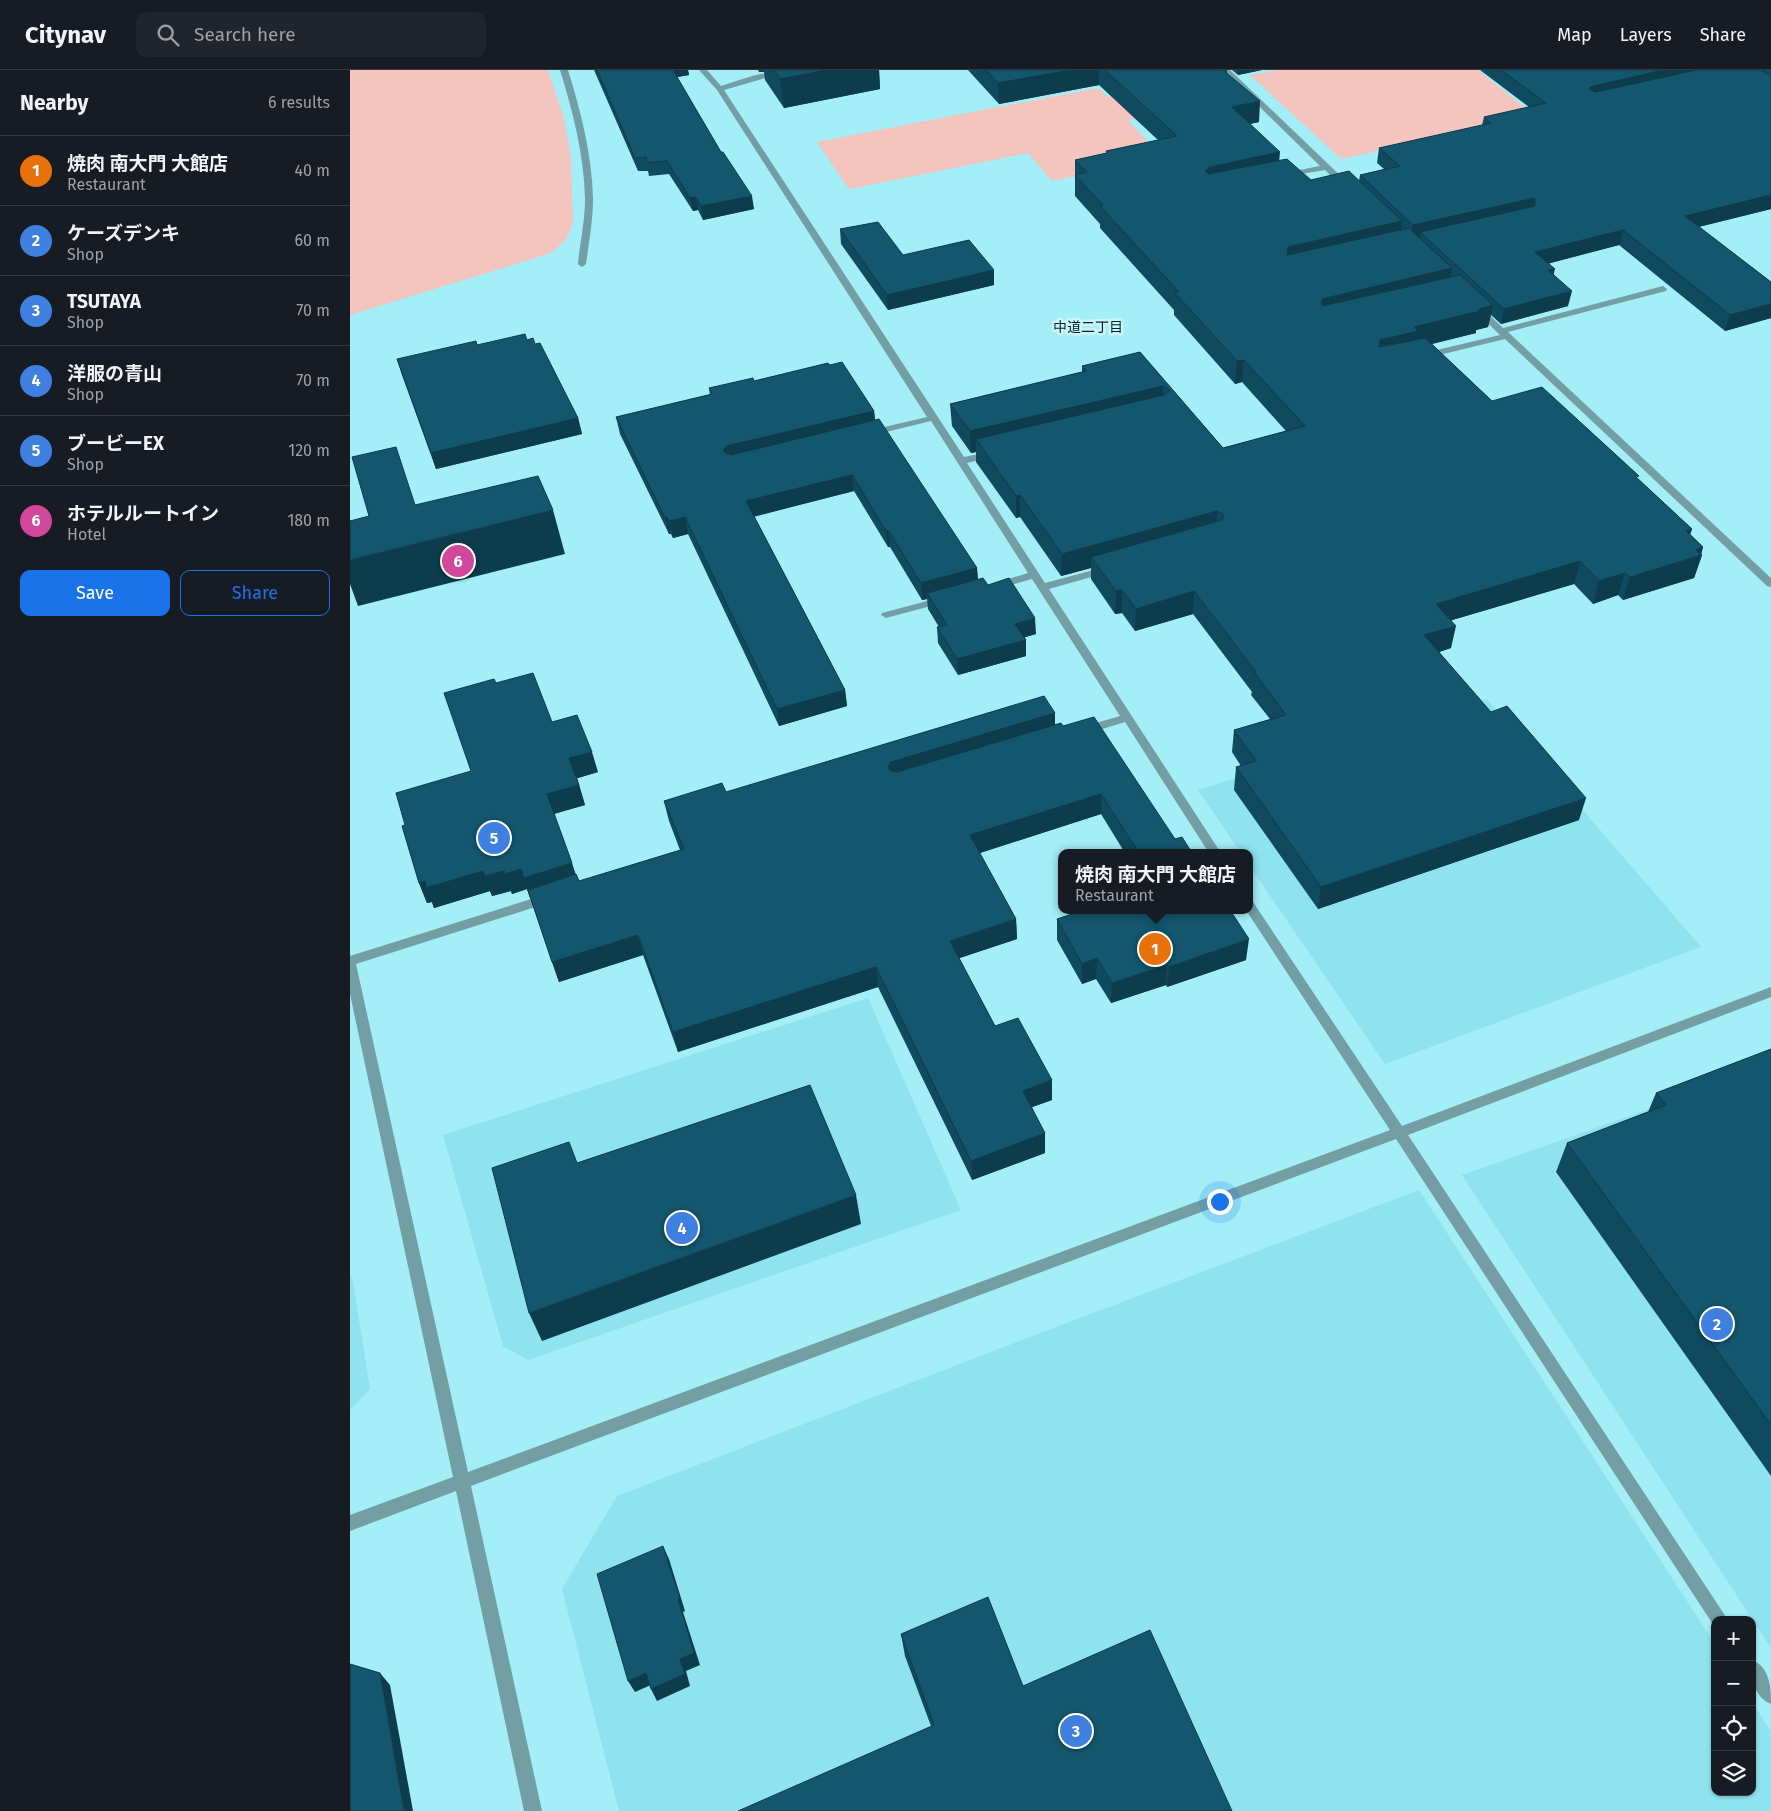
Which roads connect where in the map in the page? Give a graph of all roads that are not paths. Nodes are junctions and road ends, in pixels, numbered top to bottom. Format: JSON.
{"nodes":[{"id":1,"x":564,"y":70,"type":"edge"},
{"id":2,"x":703,"y":70,"type":"edge"},
{"id":3,"x":789,"y":70,"type":"edge"},
{"id":4,"x":1226,"y":70,"type":"edge"},
{"id":5,"x":720,"y":89,"type":"junction"},
{"id":6,"x":1326,"y":167,"type":"junction"},
{"id":7,"x":1281,"y":177,"type":"edge"},
{"id":8,"x":1353,"y":193,"type":"edge"},
{"id":9,"x":582,"y":264,"type":"dead end"},
{"id":10,"x":1663,"y":289,"type":"dead end"},
{"id":11,"x":1473,"y":305,"type":"edge"},
{"id":12,"x":1504,"y":334,"type":"junction"},
{"id":13,"x":1409,"y":359,"type":"edge"},
{"id":14,"x":933,"y":418,"type":"junction"},
{"id":15,"x":857,"y":437,"type":"edge"},
{"id":16,"x":999,"y":452,"type":"edge"},
{"id":17,"x":961,"y":461,"type":"junction"},
{"id":18,"x":1116,"y":567,"type":"edge"},
{"id":19,"x":1034,"y":575,"type":"junction"},
{"id":20,"x":1771,"y":584,"type":"edge"},
{"id":21,"x":1042,"y":587,"type":"junction"},
{"id":22,"x":988,"y":588,"type":"edge"},
{"id":23,"x":951,"y":598,"type":"edge"},
{"id":24,"x":886,"y":615,"type":"dead end"},
{"id":25,"x":1126,"y":718,"type":"junction"},
{"id":26,"x":1069,"y":736,"type":"edge"},
{"id":27,"x":1212,"y":849,"type":"edge"},
{"id":28,"x":559,"y":896,"type":"edge"},
{"id":29,"x":1253,"y":911,"type":"edge"},
{"id":30,"x":350,"y":963,"type":"edge"},
{"id":31,"x":1771,"y":992,"type":"edge"},
{"id":32,"x":1399,"y":1133,"type":"junction"},
{"id":33,"x":463,"y":1482,"type":"junction"},
{"id":34,"x":350,"y":1523,"type":"edge"},
{"id":35,"x":1717,"y":1616,"type":"edge"},
{"id":36,"x":1756,"y":1674,"type":"edge"},
{"id":37,"x":1771,"y":1696,"type":"edge"},
{"id":38,"x":533,"y":1811,"type":"edge"}],
"edges":[{"from":1,"to":9,"type":"street"},
{"from":2,"to":5,"type":"street"},
{"from":3,"to":5,"type":"street"},
{"from":4,"to":6,"type":"street"},
{"from":5,"to":14,"type":"street"},
{"from":6,"to":7,"type":"street"},
{"from":6,"to":8,"type":"street"},
{"from":10,"to":12,"type":"street"},
{"from":11,"to":12,"type":"street"},
{"from":12,"to":13,"type":"street"},
{"from":12,"to":20,"type":"street"},
{"from":14,"to":15,"type":"street"},
{"from":14,"to":17,"type":"street"},
{"from":16,"to":17,"type":"street"},
{"from":17,"to":19,"type":"street"},
{"from":18,"to":21,"type":"street"},
{"from":19,"to":21,"type":"street"},
{"from":19,"to":22,"type":"street"},
{"from":21,"to":25,"type":"street"},
{"from":23,"to":24,"type":"street"},
{"from":25,"to":26,"type":"street"},
{"from":25,"to":27,"type":"street"},
{"from":28,"to":30,"type":"street"},
{"from":29,"to":32,"type":"street"},
{"from":30,"to":33,"type":"street"},
{"from":31,"to":32,"type":"street"},
{"from":32,"to":33,"type":"street"},
{"from":32,"to":35,"type":"street"},
{"from":33,"to":34,"type":"street"},
{"from":33,"to":38,"type":"street"},
{"from":36,"to":37,"type":"street"}]}
